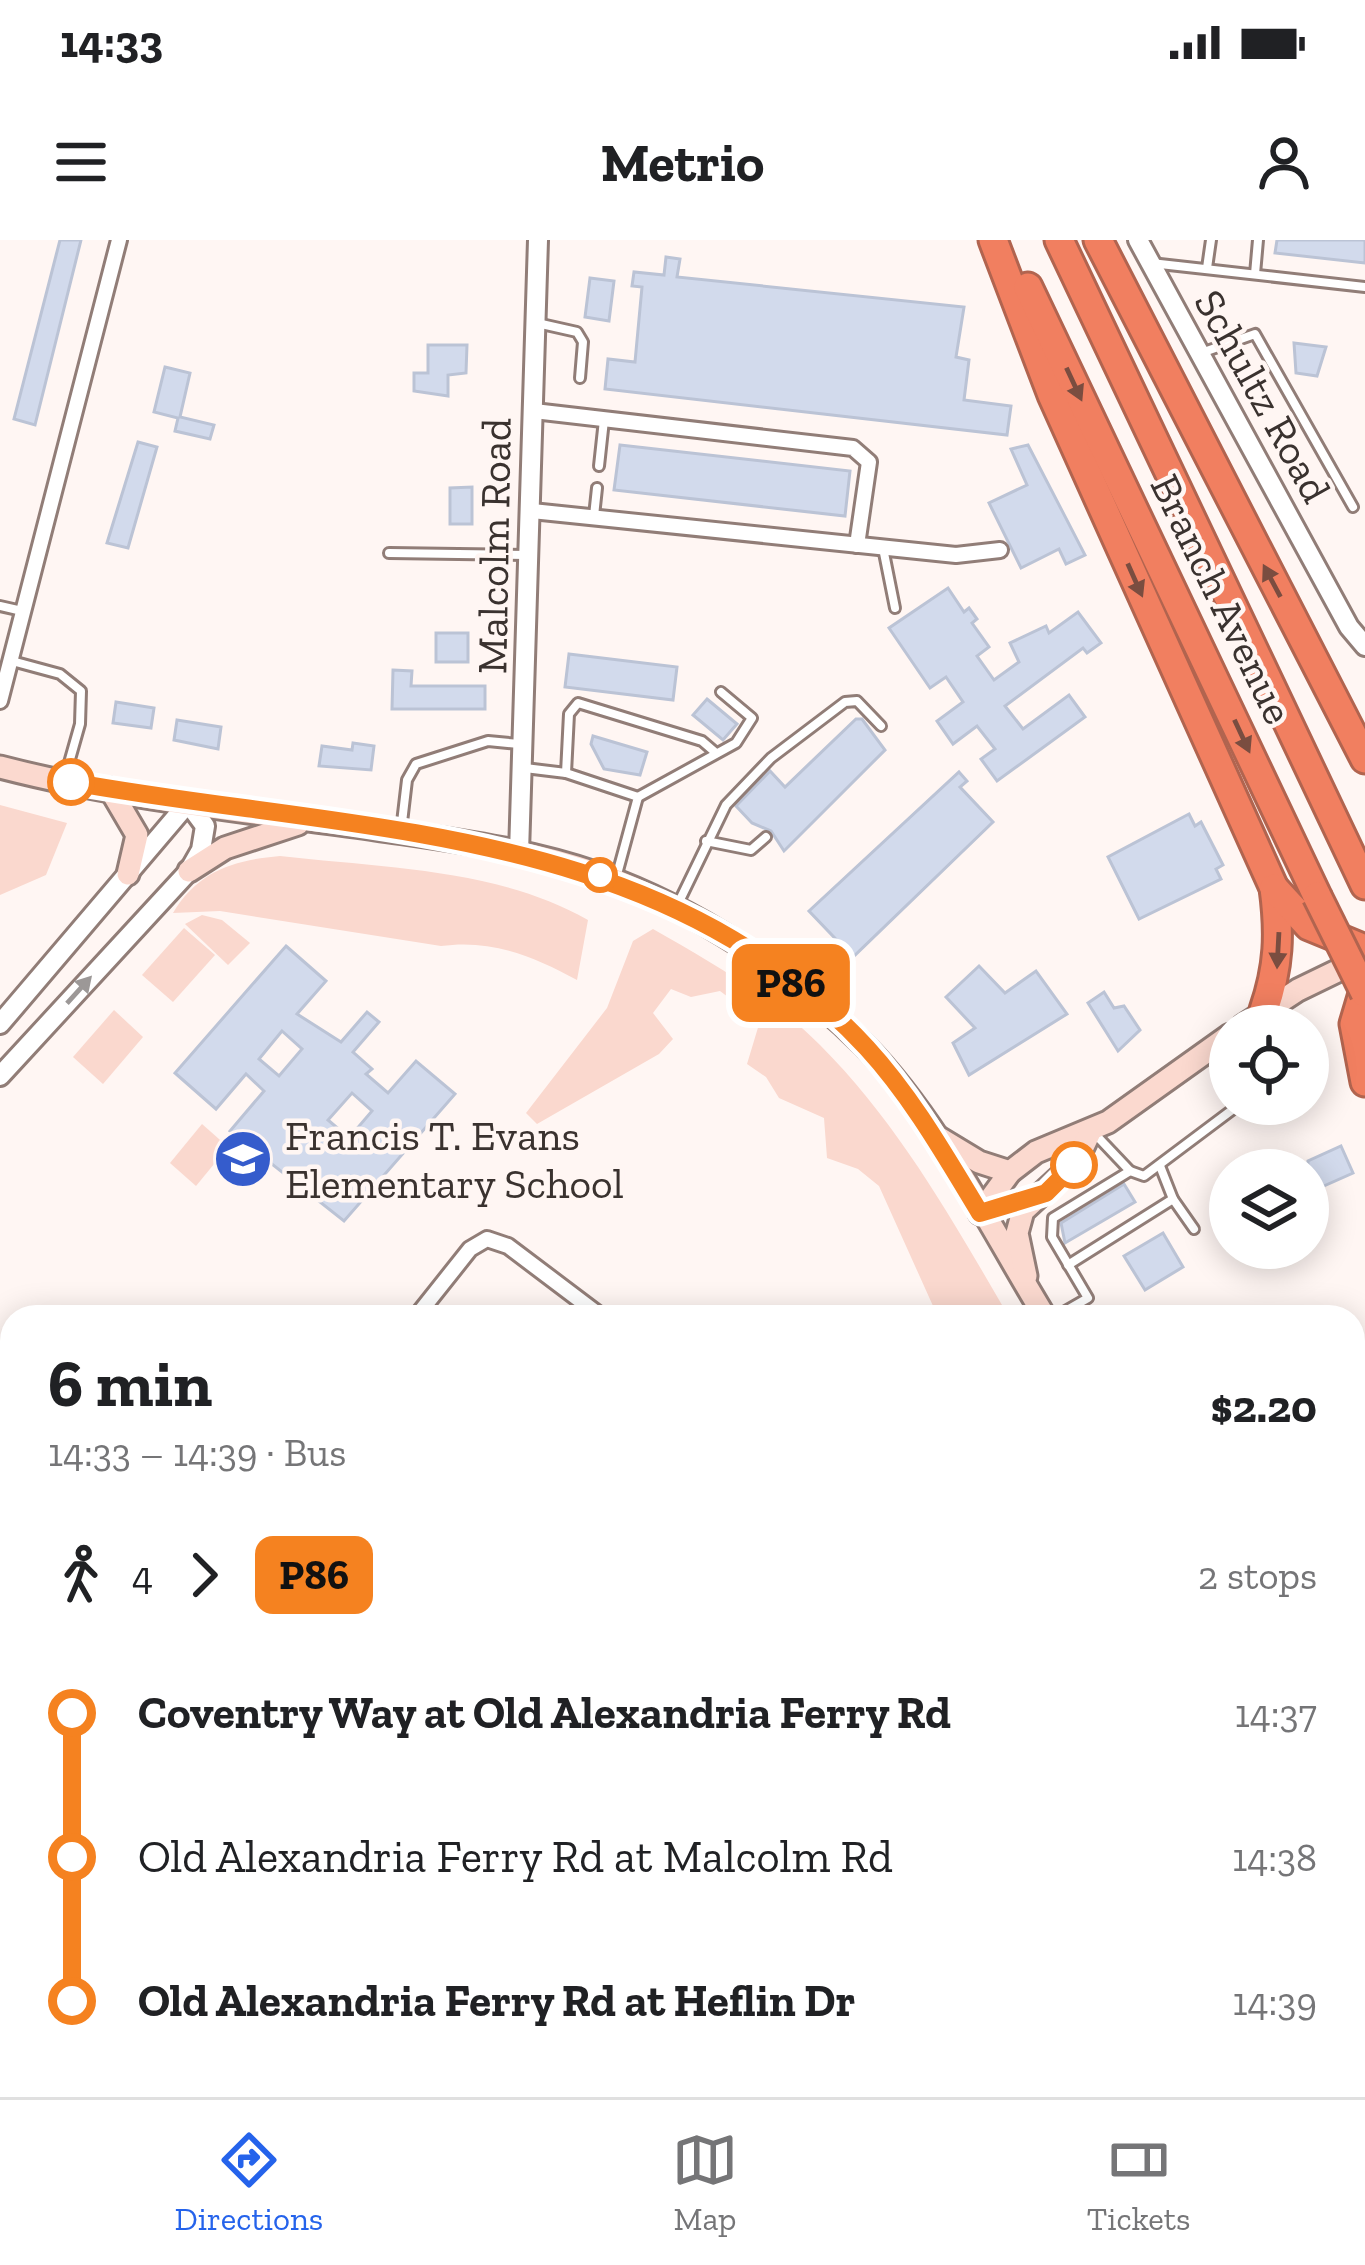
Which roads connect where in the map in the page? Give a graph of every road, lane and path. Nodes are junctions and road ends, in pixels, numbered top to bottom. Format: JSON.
{"nodes":[{"id":1,"x":119,"y":240,"type":"edge"},
{"id":2,"x":538,"y":240,"type":"edge"},
{"id":3,"x":993,"y":240,"type":"edge"},
{"id":4,"x":1006,"y":240,"type":"edge"},
{"id":5,"x":1059,"y":240,"type":"edge"},
{"id":6,"x":1098,"y":240,"type":"edge"},
{"id":7,"x":1138,"y":240,"type":"edge"},
{"id":8,"x":1211,"y":240,"type":"edge"},
{"id":9,"x":1258,"y":240,"type":"edge"},
{"id":10,"x":1150,"y":263,"type":"junction"},
{"id":11,"x":1207,"y":268,"type":"junction"},
{"id":12,"x":1255,"y":274,"type":"junction"},
{"id":13,"x":1365,"y":286,"type":"edge"},
{"id":14,"x":536,"y":322,"type":"junction"},
{"id":15,"x":1199,"y":354,"type":"junction"},
{"id":16,"x":580,"y":378,"type":"dead end"},
{"id":17,"x":534,"y":411,"type":"junction"},
{"id":18,"x":604,"y":418,"type":"junction"},
{"id":19,"x":599,"y":466,"type":"dead end"},
{"id":20,"x":597,"y":488,"type":"dead end"},
{"id":21,"x":1353,"y":507,"type":"dead end"},
{"id":22,"x":532,"y":511,"type":"junction"},
{"id":23,"x":594,"y":517,"type":"junction"},
{"id":24,"x":857,"y":545,"type":"junction"},
{"id":25,"x":883,"y":548,"type":"junction"},
{"id":26,"x":1000,"y":550,"type":"dead end"},
{"id":27,"x":389,"y":553,"type":"dead end"},
{"id":28,"x":530,"y":555,"type":"junction"},
{"id":29,"x":0,"y":606,"type":"edge"},
{"id":30,"x":895,"y":608,"type":"dead end"},
{"id":31,"x":23,"y":611,"type":"junction"},
{"id":32,"x":1365,"y":646,"type":"edge"},
{"id":33,"x":10,"y":661,"type":"junction"},
{"id":34,"x":721,"y":692,"type":"dead end"},
{"id":35,"x":0,"y":701,"type":"edge"},
{"id":36,"x":881,"y":726,"type":"dead end"},
{"id":37,"x":526,"y":744,"type":"junction"},
{"id":38,"x":716,"y":753,"type":"junction"},
{"id":39,"x":1365,"y":759,"type":"edge"},
{"id":40,"x":0,"y":767,"type":"edge"},
{"id":41,"x":525,"y":768,"type":"junction"},
{"id":42,"x":566,"y":773,"type":"junction"},
{"id":43,"x":64,"y":781,"type":"junction"},
{"id":44,"x":110,"y":789,"type":"junction"},
{"id":45,"x":638,"y":797,"type":"junction"},
{"id":46,"x":188,"y":803,"type":"junction"},
{"id":47,"x":312,"y":820,"type":"junction"},
{"id":48,"x":400,"y":833,"type":"junction"},
{"id":49,"x":766,"y":837,"type":"dead end"},
{"id":50,"x":706,"y":841,"type":"junction"},
{"id":51,"x":519,"y":853,"type":"junction"},
{"id":52,"x":189,"y":871,"type":"junction"},
{"id":53,"x":128,"y":874,"type":"junction"},
{"id":54,"x":1361,"y":876,"type":"edge"},
{"id":55,"x":615,"y":881,"type":"junction"},
{"id":56,"x":1274,"y":888,"type":"junction"},
{"id":57,"x":675,"y":909,"type":"junction"},
{"id":58,"x":1365,"y":953,"type":"edge"},
{"id":59,"x":1365,"y":990,"type":"edge"},
{"id":60,"x":1260,"y":1005,"type":"edge"},
{"id":61,"x":1275,"y":1005,"type":"edge"},
{"id":62,"x":0,"y":1024,"type":"edge"},
{"id":63,"x":1209,"y":1049,"type":"edge"},
{"id":64,"x":0,"y":1076,"type":"edge"},
{"id":65,"x":1365,"y":1082,"type":"edge"},
{"id":66,"x":1213,"y":1125,"type":"edge"},
{"id":67,"x":1091,"y":1130,"type":"junction"},
{"id":68,"x":931,"y":1132,"type":"junction"},
{"id":69,"x":1160,"y":1166,"type":"junction"},
{"id":70,"x":1130,"y":1171,"type":"junction"},
{"id":71,"x":1010,"y":1172,"type":"junction"},
{"id":72,"x":1046,"y":1193,"type":"junction"},
{"id":73,"x":1174,"y":1199,"type":"junction"},
{"id":74,"x":980,"y":1213,"type":"junction"},
{"id":75,"x":1194,"y":1229,"type":"dead end"},
{"id":76,"x":1068,"y":1265,"type":"junction"},
{"id":77,"x":1027,"y":1288,"type":"junction"},
{"id":78,"x":426,"y":1305,"type":"edge"},
{"id":79,"x":586,"y":1305,"type":"edge"},
{"id":80,"x":1038,"y":1305,"type":"edge"},
{"id":81,"x":1076,"y":1305,"type":"edge"}],
"edges":[{"from":1,"to":31,"type":"street"},
{"from":2,"to":14,"type":"street","name":"Malcolm Road"},
{"from":3,"to":56,"type":"highway","one_way":true},
{"from":4,"to":59,"type":"highway","name":"Branch Avenue","one_way":true,"bridge":true},
{"from":5,"to":54,"type":"highway","name":"Branch Avenue"},
{"from":39,"to":6,"type":"highway","one_way":true},
{"from":7,"to":10,"type":"street","name":"Schultz Road"},
{"from":8,"to":11,"type":"lane"},
{"from":9,"to":12,"type":"lane"},
{"from":10,"to":11,"type":"lane"},
{"from":10,"to":15,"type":"street","name":"Schultz Road"},
{"from":11,"to":12,"type":"lane"},
{"from":12,"to":13,"type":"lane"},
{"from":14,"to":16,"type":"lane"},
{"from":14,"to":17,"type":"street","name":"Malcolm Road"},
{"from":15,"to":21,"type":"lane"},
{"from":15,"to":32,"type":"street","name":"Schultz Road"},
{"from":17,"to":18,"type":"street"},
{"from":17,"to":22,"type":"street","name":"Malcolm Road"},
{"from":18,"to":19,"type":"lane"},
{"from":18,"to":24,"type":"street"},
{"from":20,"to":23,"type":"lane"},
{"from":22,"to":23,"type":"street"},
{"from":22,"to":28,"type":"street","name":"Malcolm Road"},
{"from":23,"to":24,"type":"street"},
{"from":24,"to":25,"type":"street"},
{"from":25,"to":26,"type":"street"},
{"from":25,"to":30,"type":"lane"},
{"from":27,"to":28,"type":"lane"},
{"from":28,"to":37,"type":"street","name":"Malcolm Road"},
{"from":29,"to":31,"type":"lane"},
{"from":31,"to":33,"type":"street"},
{"from":33,"to":35,"type":"street"},
{"from":33,"to":43,"type":"lane"},
{"from":34,"to":38,"type":"lane"},
{"from":36,"to":50,"type":"lane"},
{"from":37,"to":41,"type":"street","name":"Malcolm Road"},
{"from":37,"to":48,"type":"lane"},
{"from":38,"to":42,"type":"lane"},
{"from":38,"to":45,"type":"lane"},
{"from":40,"to":43,"type":"main road"},
{"from":41,"to":42,"type":"lane"},
{"from":41,"to":51,"type":"street","name":"Malcolm Road"},
{"from":42,"to":45,"type":"lane"},
{"from":43,"to":44,"type":"main road"},
{"from":44,"to":46,"type":"main road"},
{"from":44,"to":53,"type":"main road"},
{"from":45,"to":55,"type":"lane"},
{"from":46,"to":47,"type":"main road"},
{"from":46,"to":52,"type":"street"},
{"from":46,"to":53,"type":"street"},
{"from":47,"to":48,"type":"main road"},
{"from":47,"to":52,"type":"main road"},
{"from":48,"to":51,"type":"main road"},
{"from":49,"to":50,"type":"lane"},
{"from":50,"to":57,"type":"lane"},
{"from":51,"to":55,"type":"main road"},
{"from":64,"to":52,"type":"street","one_way":true},
{"from":53,"to":62,"type":"street"},
{"from":55,"to":57,"type":"main road"},
{"from":56,"to":58,"type":"highway"},
{"from":56,"to":60,"type":"highway","one_way":true},
{"from":57,"to":68,"type":"main road"},
{"from":58,"to":61,"type":"main road"},
{"from":59,"to":65,"type":"highway"},
{"from":63,"to":67,"type":"main road"},
{"from":66,"to":69,"type":"lane"},
{"from":67,"to":70,"type":"lane"},
{"from":67,"to":71,"type":"main road"},
{"from":67,"to":72,"type":"main road"},
{"from":68,"to":71,"type":"main road"},
{"from":68,"to":74,"type":"main road"},
{"from":69,"to":70,"type":"lane"},
{"from":69,"to":73,"type":"lane"},
{"from":70,"to":76,"type":"lane"},
{"from":71,"to":74,"type":"main road"},
{"from":72,"to":74,"type":"main road"},
{"from":72,"to":77,"type":"main road"},
{"from":73,"to":75,"type":"lane"},
{"from":73,"to":76,"type":"lane"},
{"from":74,"to":77,"type":"main road"},
{"from":76,"to":81,"type":"lane"},
{"from":77,"to":80,"type":"main road"},
{"from":78,"to":79,"type":"street"}]}
